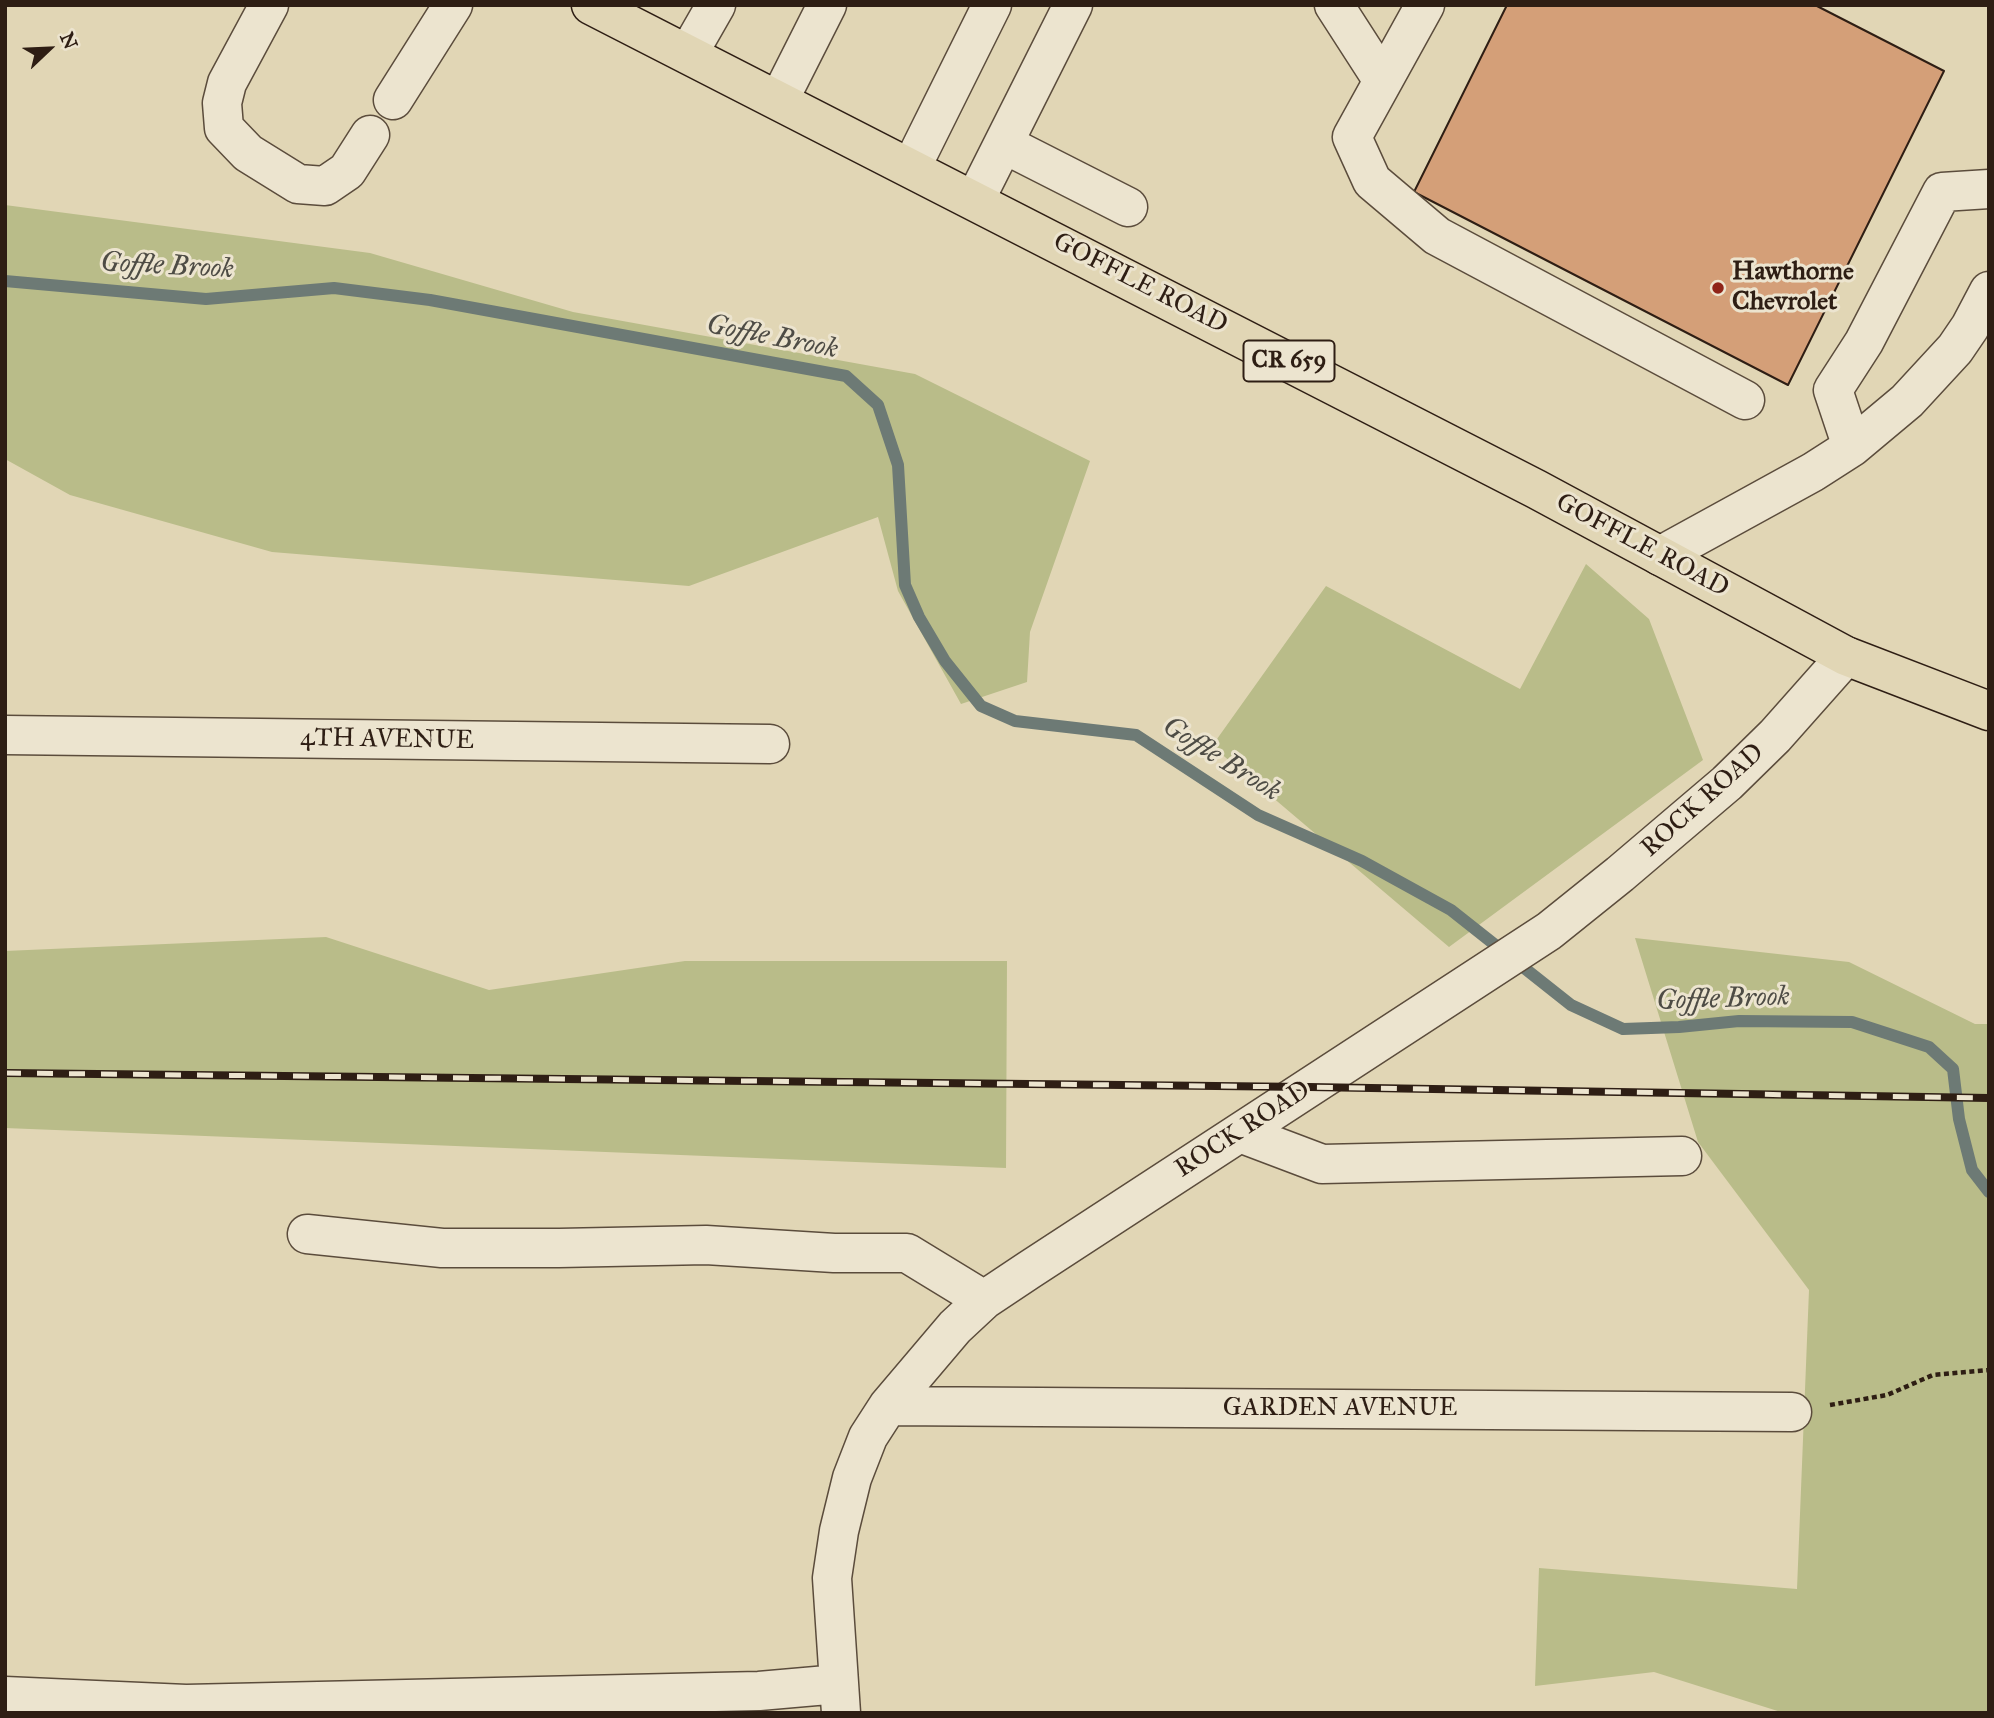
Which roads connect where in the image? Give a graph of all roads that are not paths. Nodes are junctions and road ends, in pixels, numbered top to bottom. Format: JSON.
{"nodes":[{"id":1,"x":269,"y":5,"type":"edge"},
{"id":2,"x":453,"y":5,"type":"edge"},
{"id":3,"x":591,"y":5,"type":"edge"},
{"id":4,"x":716,"y":5,"type":"edge"},
{"id":5,"x":827,"y":5,"type":"edge"},
{"id":6,"x":992,"y":5,"type":"edge"},
{"id":7,"x":1073,"y":5,"type":"edge"},
{"id":8,"x":1334,"y":5,"type":"edge"},
{"id":9,"x":1425,"y":5,"type":"edge"},
{"id":10,"x":688,"y":54,"type":"junction"},
{"id":11,"x":1383,"y":81,"type":"junction"},
{"id":12,"x":393,"y":100,"type":"dead end"},
{"id":13,"x":779,"y":100,"type":"junction"},
{"id":14,"x":370,"y":135,"type":"dead end"},
{"id":15,"x":1004,"y":144,"type":"junction"},
{"id":16,"x":911,"y":167,"type":"junction"},
{"id":17,"x":1989,"y":189,"type":"edge"},
{"id":18,"x":975,"y":200,"type":"junction"},
{"id":19,"x":1128,"y":207,"type":"dead end"},
{"id":20,"x":1986,"y":305,"type":"edge"},
{"id":21,"x":1745,"y":400,"type":"dead end"},
{"id":22,"x":1852,"y":447,"type":"junction"},
{"id":23,"x":1660,"y":556,"type":"junction"},
{"id":24,"x":1846,"y":656,"type":"junction"},
{"id":25,"x":1989,"y":711,"type":"edge"},
{"id":26,"x":5,"y":735,"type":"edge"},
{"id":27,"x":769,"y":744,"type":"dead end"},
{"id":28,"x":1240,"y":1133,"type":"junction"},
{"id":29,"x":1682,"y":1156,"type":"dead end"},
{"id":30,"x":307,"y":1234,"type":"dead end"},
{"id":31,"x":984,"y":1300,"type":"junction"},
{"id":32,"x":888,"y":1406,"type":"junction"},
{"id":33,"x":1792,"y":1412,"type":"road end"},
{"id":34,"x":5,"y":1696,"type":"edge"},
{"id":35,"x":840,"y":1698,"type":"edge"},
{"id":36,"x":581,"y":1704,"type":"edge"},
{"id":37,"x":186,"y":1708,"type":"edge"}],
"edges":[{"from":1,"to":14,"type":"street"},
{"from":2,"to":12,"type":"street"},
{"from":3,"to":10,"type":"main road","name":"GOFFLE ROAD","number":"CR 659"},
{"from":4,"to":10,"type":"street"},
{"from":5,"to":13,"type":"street"},
{"from":6,"to":16,"type":"street"},
{"from":7,"to":15,"type":"street"},
{"from":8,"to":11,"type":"street"},
{"from":9,"to":11,"type":"street"},
{"from":10,"to":13,"type":"main road","name":"GOFFLE ROAD","number":"CR 659"},
{"from":11,"to":21,"type":"street"},
{"from":13,"to":16,"type":"main road","name":"GOFFLE ROAD","number":"CR 659"},
{"from":15,"to":18,"type":"street"},
{"from":15,"to":19,"type":"street"},
{"from":16,"to":18,"type":"main road","name":"GOFFLE ROAD","number":"CR 659"},
{"from":17,"to":22,"type":"street"},
{"from":18,"to":23,"type":"main road","name":"GOFFLE ROAD","number":"CR 659"},
{"from":20,"to":22,"type":"street"},
{"from":22,"to":23,"type":"street"},
{"from":23,"to":24,"type":"main road","name":"GOFFLE ROAD","number":"CR 659"},
{"from":24,"to":25,"type":"main road","name":"GOFFLE ROAD","number":"CR 659"},
{"from":24,"to":28,"type":"street","name":"ROCK ROAD"},
{"from":26,"to":27,"type":"street","name":"4TH AVENUE"},
{"from":28,"to":29,"type":"street"},
{"from":28,"to":31,"type":"street","name":"ROCK ROAD"},
{"from":30,"to":31,"type":"street"},
{"from":31,"to":32,"type":"street","name":"ROCK ROAD"},
{"from":32,"to":33,"type":"street","name":"GARDEN AVENUE"},
{"from":32,"to":35,"type":"street","name":"ROCK ROAD"},
{"from":34,"to":37,"type":"street"},
{"from":35,"to":36,"type":"street"},
{"from":36,"to":37,"type":"street"}]}
